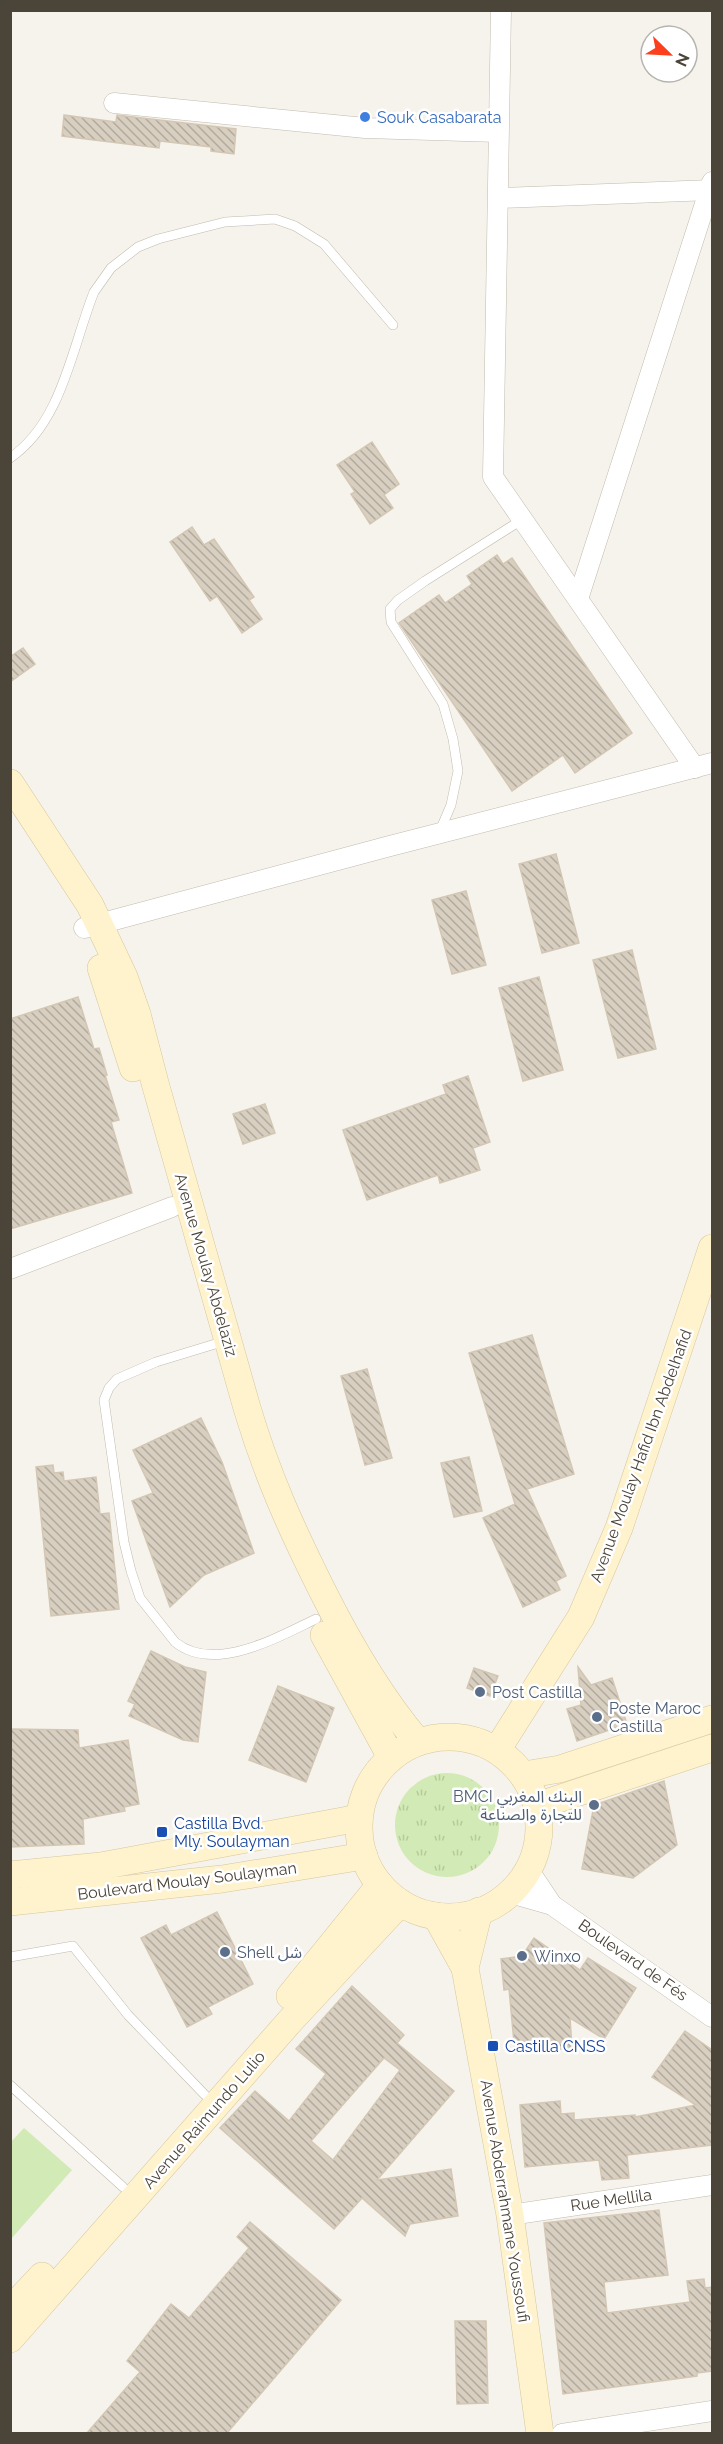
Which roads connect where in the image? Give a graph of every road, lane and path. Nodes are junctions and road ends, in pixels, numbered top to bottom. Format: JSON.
{"nodes":[{"id":1,"x":501,"y":10,"type":"edge"},
{"id":2,"x":114,"y":103,"type":"dead end"},
{"id":3,"x":498,"y":132,"type":"junction"},
{"id":4,"x":712,"y":187,"type":"edge"},
{"id":5,"x":499,"y":198,"type":"junction"},
{"id":6,"x":393,"y":325,"type":"dead end"},
{"id":7,"x":10,"y":458,"type":"edge"},
{"id":8,"x":522,"y":519,"type":"junction"},
{"id":9,"x":578,"y":599,"type":"junction"},
{"id":10,"x":704,"y":765,"type":"edge"},
{"id":11,"x":10,"y":783,"type":"edge"},
{"id":12,"x":24,"y":822,"type":"edge"},
{"id":13,"x":439,"y":834,"type":"junction"},
{"id":14,"x":91,"y":926,"type":"junction"},
{"id":15,"x":172,"y":1207,"type":"junction"},
{"id":16,"x":189,"y":1234,"type":"junction"},
{"id":17,"x":712,"y":1248,"type":"edge"},
{"id":18,"x":10,"y":1269,"type":"edge"},
{"id":19,"x":220,"y":1342,"type":"junction"},
{"id":20,"x":316,"y":1619,"type":"junction"},
{"id":21,"x":712,"y":1719,"type":"edge"},
{"id":22,"x":418,"y":1742,"type":"junction"},
{"id":23,"x":712,"y":1748,"type":"edge"},
{"id":24,"x":497,"y":1750,"type":"junction"},
{"id":25,"x":391,"y":1757,"type":"junction"},
{"id":26,"x":524,"y":1775,"type":"junction"},
{"id":27,"x":537,"y":1806,"type":"junction"},
{"id":28,"x":359,"y":1818,"type":"junction"},
{"id":29,"x":364,"y":1856,"type":"junction"},
{"id":30,"x":528,"y":1869,"type":"junction"},
{"id":31,"x":10,"y":1875,"type":"edge"},
{"id":32,"x":380,"y":1885,"type":"junction"},
{"id":33,"x":510,"y":1893,"type":"junction"},
{"id":34,"x":10,"y":1902,"type":"edge"},
{"id":35,"x":400,"y":1903,"type":"junction"},
{"id":36,"x":552,"y":1905,"type":"junction"},
{"id":37,"x":479,"y":1911,"type":"junction"},
{"id":38,"x":436,"y":1916,"type":"junction"},
{"id":39,"x":10,"y":1957,"type":"edge"},
{"id":40,"x":465,"y":1968,"type":"junction"},
{"id":41,"x":712,"y":2017,"type":"edge"},
{"id":42,"x":10,"y":2085,"type":"edge"},
{"id":43,"x":205,"y":2095,"type":"junction"},
{"id":44,"x":712,"y":2185,"type":"edge"},
{"id":45,"x":123,"y":2187,"type":"junction"},
{"id":46,"x":510,"y":2215,"type":"junction"},
{"id":47,"x":10,"y":2310,"type":"edge"},
{"id":48,"x":10,"y":2339,"type":"edge"},
{"id":49,"x":712,"y":2411,"type":"edge"},
{"id":50,"x":540,"y":2433,"type":"edge"},
{"id":51,"x":562,"y":2433,"type":"edge"}],
"edges":[{"from":1,"to":3,"type":"street"},
{"from":2,"to":3,"type":"street"},
{"from":3,"to":5,"type":"street"},
{"from":4,"to":5,"type":"street"},
{"from":4,"to":9,"type":"street"},
{"from":5,"to":8,"type":"street"},
{"from":6,"to":7,"type":"lane"},
{"from":8,"to":9,"type":"street"},
{"from":8,"to":13,"type":"lane"},
{"from":9,"to":10,"type":"street"},
{"from":10,"to":13,"type":"street"},
{"from":11,"to":12,"type":"main road","name":"Avenue Moulay Abdelaziz"},
{"from":12,"to":14,"type":"main road","name":"Avenue Moulay Abdelaziz"},
{"from":13,"to":14,"type":"street"},
{"from":14,"to":15,"type":"main road","name":"Avenue Moulay Abdelaziz"},
{"from":14,"to":16,"type":"main road","name":"Avenue Moulay Abdelaziz"},
{"from":15,"to":16,"type":"main road","name":"Avenue Moulay Abdelaziz"},
{"from":15,"to":18,"type":"street"},
{"from":16,"to":19,"type":"main road","name":"Avenue Moulay Abdelaziz"},
{"from":17,"to":24,"type":"main road","name":"Avenue Moulay Hafid Ibn Abdelhafid"},
{"from":19,"to":20,"type":"main road","name":"Avenue Moulay Abdelaziz"},
{"from":19,"to":20,"type":"lane"},
{"from":19,"to":22,"type":"main road","name":"Avenue Moulay Abdelaziz"},
{"from":20,"to":25,"type":"main road","name":"Avenue Moulay Abdelaziz"},
{"from":21,"to":26,"type":"main road"},
{"from":22,"to":24,"type":"main road"},
{"from":22,"to":25,"type":"main road"},
{"from":23,"to":27,"type":"main road"},
{"from":24,"to":26,"type":"main road"},
{"from":25,"to":28,"type":"main road"},
{"from":26,"to":27,"type":"main road"},
{"from":27,"to":30,"type":"main road"},
{"from":28,"to":29,"type":"main road"},
{"from":28,"to":31,"type":"main road","name":"Boulevard Moulay Soulayman"},
{"from":29,"to":32,"type":"main road"},
{"from":29,"to":34,"type":"main road","name":"Boulevard Moulay Soulayman"},
{"from":30,"to":33,"type":"main road"},
{"from":30,"to":36,"type":"street","name":"Boulevard de Fés"},
{"from":32,"to":35,"type":"main road"},
{"from":32,"to":43,"type":"main road","name":"Avenue Raimundo Lulio"},
{"from":33,"to":36,"type":"street","name":"Boulevard de Fés"},
{"from":33,"to":37,"type":"main road"},
{"from":35,"to":38,"type":"main road"},
{"from":35,"to":48,"type":"main road","name":"Avenue Raimundo Lulio"},
{"from":36,"to":41,"type":"street","name":"Boulevard de Fés"},
{"from":37,"to":38,"type":"main road"},
{"from":37,"to":40,"type":"main road","name":"Avenue Abderrahmane Youssoufi"},
{"from":38,"to":40,"type":"main road","name":"Avenue Abderrahmane Youssoufi"},
{"from":39,"to":43,"type":"lane"},
{"from":40,"to":46,"type":"main road","name":"Avenue Abderrahmane Youssoufi"},
{"from":42,"to":45,"type":"lane"},
{"from":43,"to":45,"type":"main road","name":"Avenue Raimundo Lulio"},
{"from":44,"to":46,"type":"street","name":"Rue Mellila"},
{"from":45,"to":47,"type":"main road","name":"Avenue Raimundo Lulio"},
{"from":46,"to":50,"type":"main road","name":"Avenue Abderrahmane Youssoufi"},
{"from":49,"to":51,"type":"street"}]}
